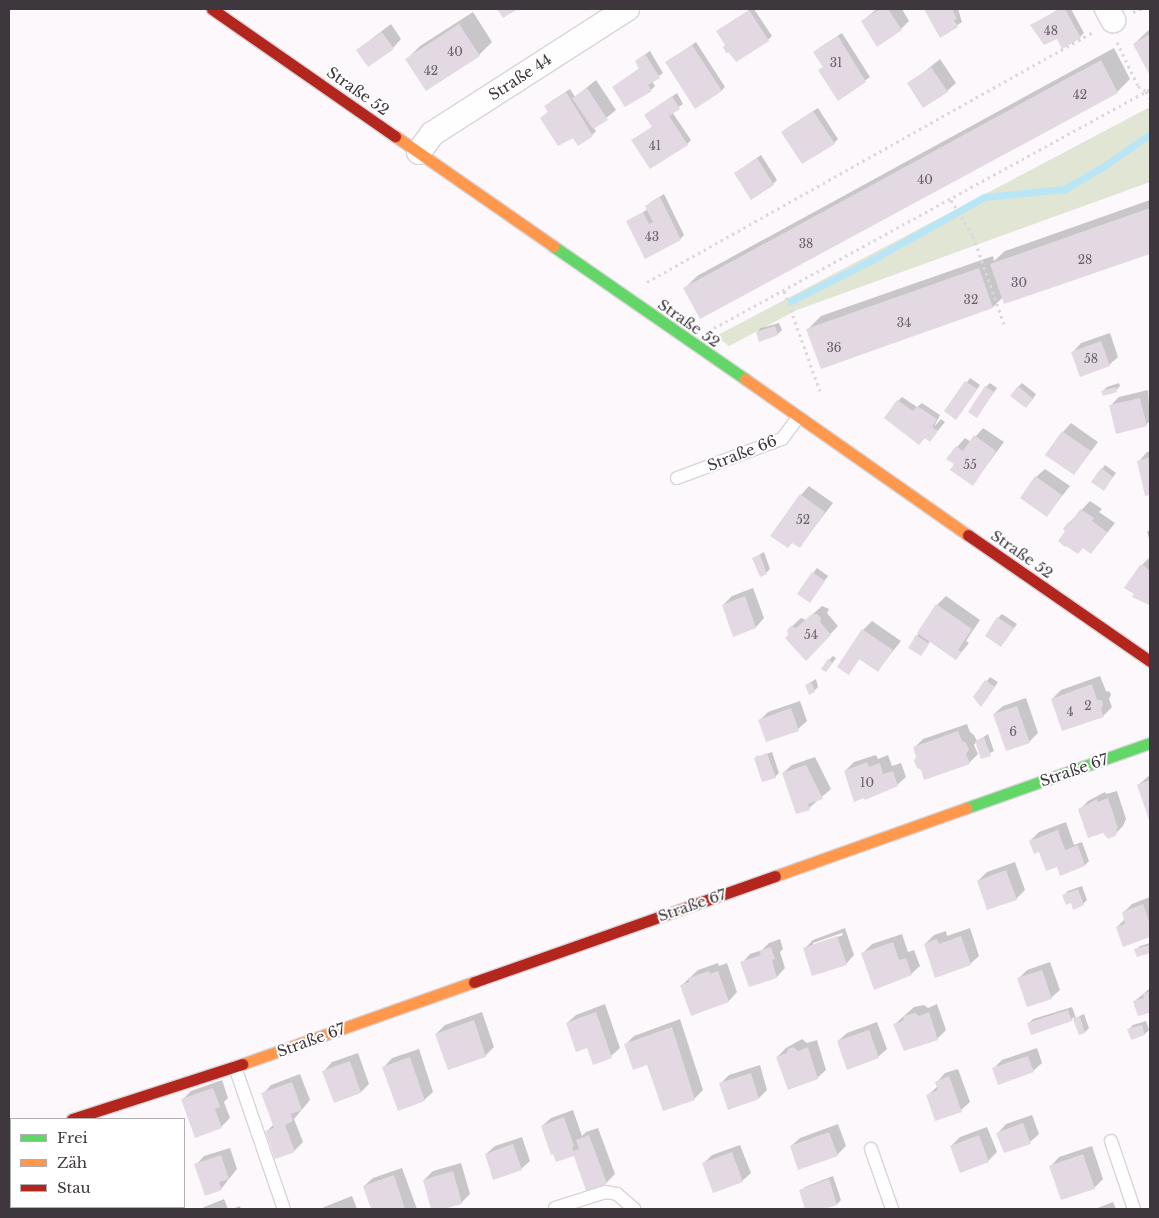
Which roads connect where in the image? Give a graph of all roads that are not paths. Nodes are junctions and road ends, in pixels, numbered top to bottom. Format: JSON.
{"nodes":[{"id":1,"x":212,"y":9,"type":"edge"},
{"id":2,"x":627,"y":9,"type":"edge"},
{"id":3,"x":419,"y":152,"type":"junction"},
{"id":4,"x":798,"y":418,"type":"junction"},
{"id":5,"x":677,"y":478,"type":"dead end"},
{"id":6,"x":1150,"y":661,"type":"edge"},
{"id":7,"x":1150,"y":743,"type":"edge"},
{"id":8,"x":235,"y":1067,"type":"junction"},
{"id":9,"x":75,"y":1118,"type":"edge"},
{"id":10,"x":1111,"y":1140,"type":"dead end"},
{"id":11,"x":871,"y":1149,"type":"dead end"},
{"id":12,"x":555,"y":1208,"type":"edge"},
{"id":13,"x":284,"y":1209,"type":"edge"},
{"id":14,"x":634,"y":1209,"type":"edge"},
{"id":15,"x":892,"y":1209,"type":"edge"},
{"id":16,"x":1134,"y":1209,"type":"edge"}],
"edges":[{"from":1,"to":3,"type":"street","name":"Straße 52"},
{"from":2,"to":3,"type":"street","name":"Straße 44"},
{"from":3,"to":4,"type":"street","name":"Straße 52"},
{"from":4,"to":5,"type":"lane","name":"Straße 66"},
{"from":4,"to":6,"type":"street","name":"Straße 52"},
{"from":7,"to":8,"type":"street","name":"Straße 67"},
{"from":8,"to":9,"type":"street","name":"Straße 67"},
{"from":8,"to":13,"type":"lane"},
{"from":10,"to":16,"type":"lane"},
{"from":11,"to":15,"type":"lane"},
{"from":12,"to":14,"type":"lane"}]}
